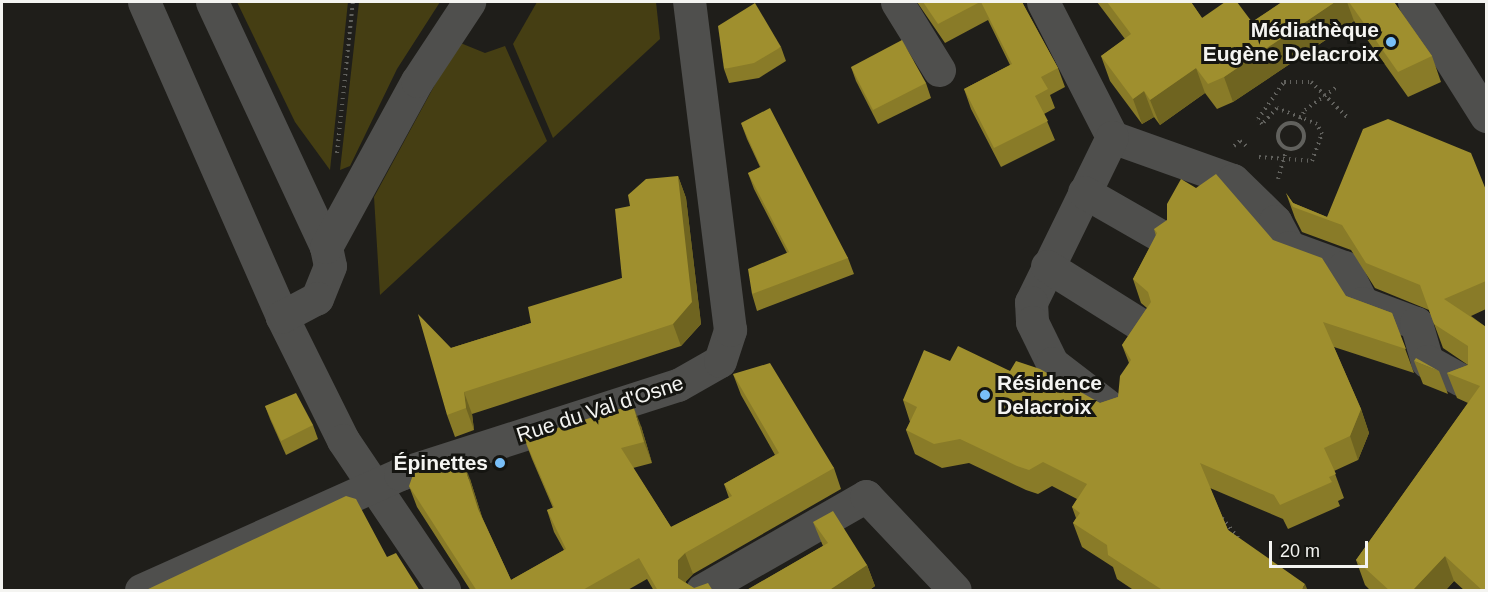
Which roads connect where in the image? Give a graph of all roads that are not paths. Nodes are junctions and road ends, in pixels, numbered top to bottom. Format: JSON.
{"nodes":[{"id":1,"x":144,"y":2,"type":"edge"},
{"id":2,"x":212,"y":2,"type":"edge"},
{"id":3,"x":469,"y":2,"type":"edge"},
{"id":4,"x":689,"y":2,"type":"edge"},
{"id":5,"x":897,"y":2,"type":"edge"},
{"id":6,"x":1043,"y":2,"type":"edge"},
{"id":7,"x":1414,"y":2,"type":"edge"},
{"id":8,"x":939,"y":70,"type":"dead end"},
{"id":9,"x":1486,"y":116,"type":"edge"},
{"id":10,"x":1112,"y":137,"type":"junction"},
{"id":11,"x":1084,"y":192,"type":"junction"},
{"id":12,"x":1160,"y":235,"type":"edge"},
{"id":13,"x":326,"y":247,"type":"junction"},
{"id":14,"x":1047,"y":266,"type":"junction"},
{"id":15,"x":282,"y":317,"type":"junction"},
{"id":16,"x":1141,"y":325,"type":"edge"},
{"id":17,"x":1461,"y":380,"type":"edge"},
{"id":18,"x":1112,"y":408,"type":"edge"},
{"id":19,"x":374,"y":485,"type":"junction"},
{"id":20,"x":141,"y":591,"type":"edge"},
{"id":21,"x":444,"y":591,"type":"edge"},
{"id":22,"x":702,"y":591,"type":"edge"},
{"id":23,"x":955,"y":591,"type":"edge"}],
"edges":[{"from":1,"to":15,"type":"street"},
{"from":2,"to":13,"type":"street"},
{"from":3,"to":13,"type":"street"},
{"from":4,"to":19,"type":"street","name":"Rue du Val d'Osne"},
{"from":5,"to":8,"type":"street"},
{"from":6,"to":10,"type":"street"},
{"from":7,"to":9,"type":"street"},
{"from":10,"to":11,"type":"street"},
{"from":10,"to":17,"type":"street"},
{"from":11,"to":12,"type":"street"},
{"from":11,"to":14,"type":"street"},
{"from":13,"to":15,"type":"street"},
{"from":14,"to":16,"type":"street"},
{"from":14,"to":18,"type":"street"},
{"from":15,"to":19,"type":"street"},
{"from":19,"to":20,"type":"street","name":"Rue du Val d'Osne"},
{"from":19,"to":21,"type":"street"},
{"from":22,"to":23,"type":"street"}]}
